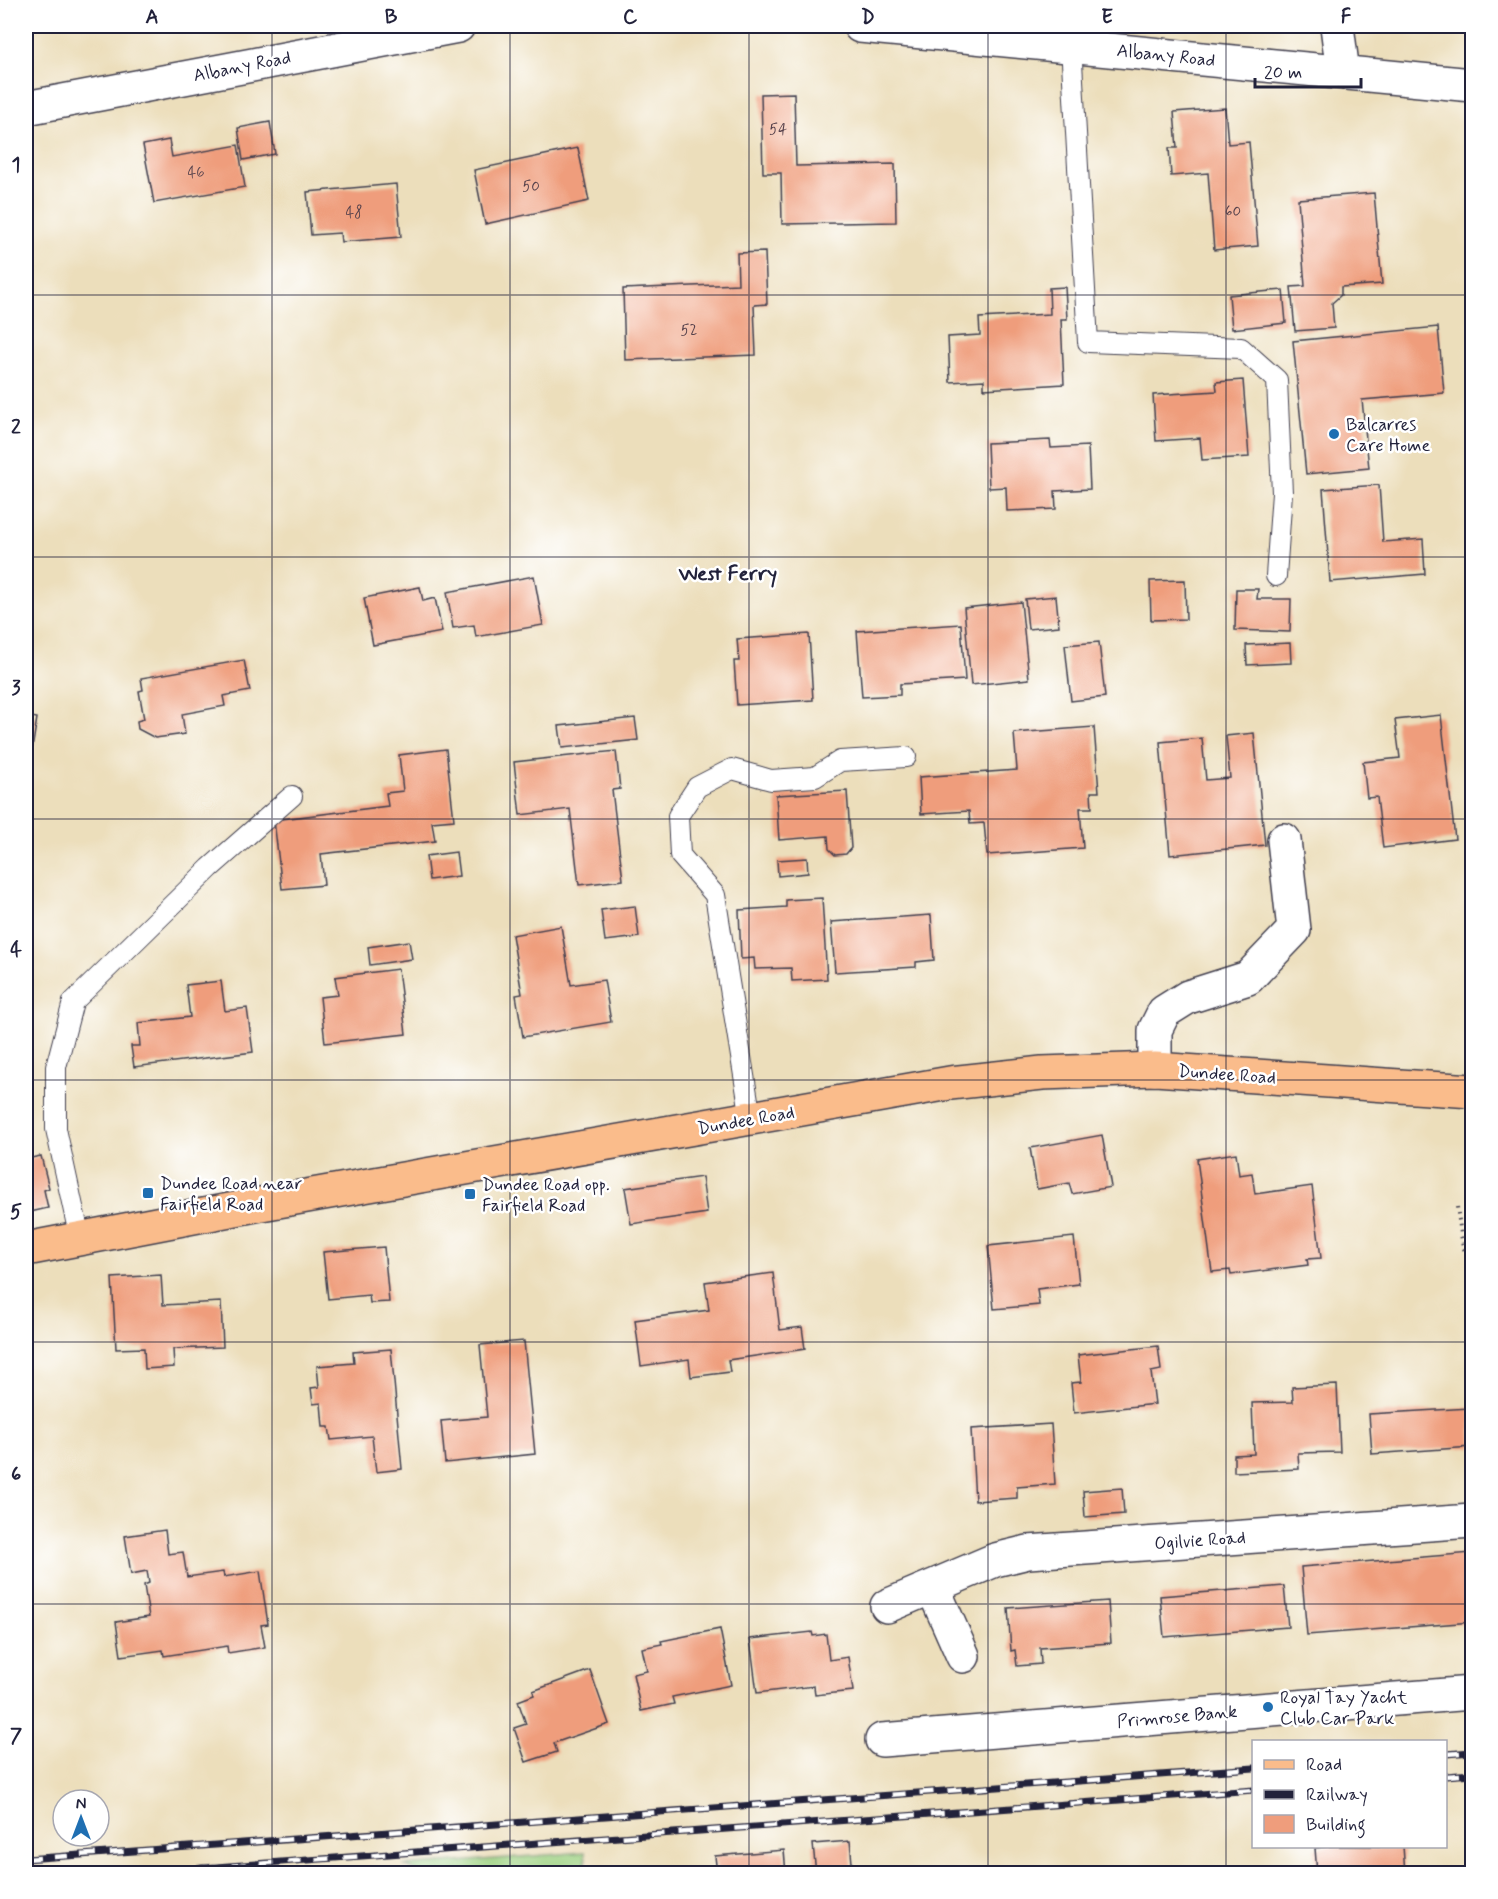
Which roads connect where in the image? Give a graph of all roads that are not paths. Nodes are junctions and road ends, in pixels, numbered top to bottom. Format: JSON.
{"nodes":[{"id":1,"x":458,"y":26,"type":"edge"},
{"id":2,"x":860,"y":26,"type":"edge"},
{"id":3,"x":1336,"y":26,"type":"edge"},
{"id":4,"x":1071,"y":45,"type":"junction"},
{"id":5,"x":1342,"y":73,"type":"junction"},
{"id":6,"x":1473,"y":85,"type":"edge"},
{"id":7,"x":26,"y":108,"type":"edge"},
{"id":8,"x":1276,"y":576,"type":"dead end"},
{"id":9,"x":906,"y":757,"type":"dead end"},
{"id":10,"x":292,"y":796,"type":"dead end"},
{"id":11,"x":1284,"y":840,"type":"dead end"},
{"id":12,"x":1155,"y":1069,"type":"junction"},
{"id":13,"x":1473,"y":1091,"type":"edge"},
{"id":14,"x":751,"y":1119,"type":"junction"},
{"id":15,"x":80,"y":1239,"type":"junction"},
{"id":16,"x":26,"y":1249,"type":"edge"},
{"id":17,"x":1473,"y":1521,"type":"edge"},
{"id":18,"x":933,"y":1587,"type":"junction"},
{"id":19,"x":887,"y":1606,"type":"dead end"},
{"id":20,"x":963,"y":1656,"type":"dead end"},
{"id":21,"x":1473,"y":1693,"type":"edge"},
{"id":22,"x":882,"y":1740,"type":"dead end"}],
"edges":[{"from":1,"to":7,"type":"street","name":"Albany Road"},
{"from":2,"to":4,"type":"street","name":"Albany Road"},
{"from":3,"to":5,"type":"street"},
{"from":4,"to":5,"type":"street","name":"Albany Road"},
{"from":4,"to":8,"type":"lane"},
{"from":5,"to":6,"type":"street","name":"Albany Road"},
{"from":9,"to":14,"type":"lane"},
{"from":10,"to":15,"type":"lane"},
{"from":11,"to":12,"type":"street"},
{"from":12,"to":13,"type":"main road","name":"Dundee Road"},
{"from":12,"to":14,"type":"main road","name":"Dundee Road"},
{"from":14,"to":15,"type":"main road","name":"Dundee Road"},
{"from":15,"to":16,"type":"main road","name":"Dundee Road"},
{"from":17,"to":18,"type":"street","name":"Ogilvie Road"},
{"from":18,"to":19,"type":"street","name":"Ogilvie Road"},
{"from":18,"to":20,"type":"street"},
{"from":21,"to":22,"type":"street","name":"Primrose Bank"}]}
